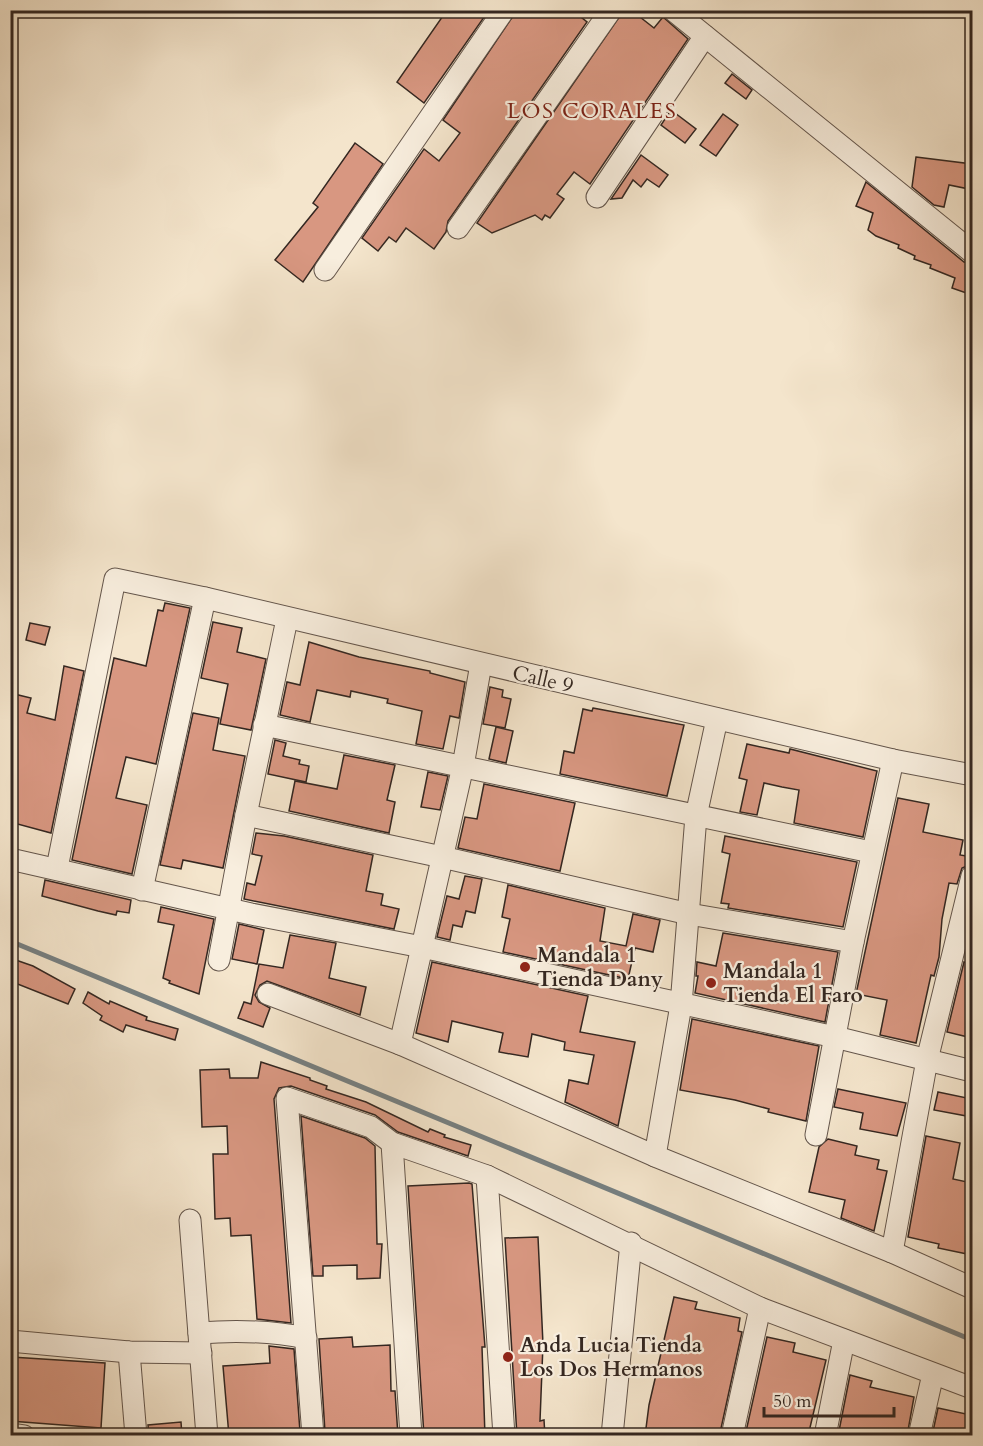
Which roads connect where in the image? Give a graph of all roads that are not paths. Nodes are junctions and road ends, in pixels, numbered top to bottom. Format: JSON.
{"nodes":[{"id":1,"x":504,"y":10,"type":"edge"},
{"id":2,"x":610,"y":10,"type":"edge"},
{"id":3,"x":674,"y":10,"type":"edge"},
{"id":4,"x":705,"y":36,"type":"junction"},
{"id":5,"x":597,"y":197,"type":"dead end"},
{"id":6,"x":458,"y":228,"type":"dead end"},
{"id":7,"x":972,"y":252,"type":"edge"},
{"id":8,"x":325,"y":270,"type":"dead end"},
{"id":9,"x":205,"y":598,"type":"junction"},
{"id":10,"x":287,"y":619,"type":"junction"},
{"id":11,"x":481,"y":664,"type":"junction"},
{"id":12,"x":717,"y":719,"type":"junction"},
{"id":13,"x":264,"y":724,"type":"junction"},
{"id":14,"x":893,"y":760,"type":"junction"},
{"id":15,"x":463,"y":766,"type":"junction"},
{"id":16,"x":972,"y":775,"type":"edge"},
{"id":17,"x":246,"y":815,"type":"junction"},
{"id":18,"x":696,"y":816,"type":"junction"},
{"id":19,"x":872,"y":852,"type":"junction"},
{"id":20,"x":442,"y":856,"type":"junction"},
{"id":21,"x":10,"y":859,"type":"edge"},
{"id":22,"x":57,"y":868,"type":"junction"},
{"id":23,"x":972,"y":876,"type":"edge"},
{"id":24,"x":142,"y":890,"type":"junction"},
{"id":25,"x":230,"y":908,"type":"junction"},
{"id":26,"x":688,"y":914,"type":"junction"},
{"id":27,"x":853,"y":942,"type":"junction"},
{"id":28,"x":422,"y":947,"type":"junction"},
{"id":29,"x":219,"y":960,"type":"dead end"},
{"id":30,"x":268,"y":994,"type":"dead end"},
{"id":31,"x":681,"y":1005,"type":"junction"},
{"id":32,"x":835,"y":1037,"type":"junction"},
{"id":33,"x":400,"y":1044,"type":"junction"},
{"id":34,"x":927,"y":1060,"type":"junction"},
{"id":35,"x":972,"y":1071,"type":"edge"},
{"id":36,"x":816,"y":1135,"type":"dead end"},
{"id":37,"x":392,"y":1143,"type":"junction"},
{"id":38,"x":655,"y":1156,"type":"junction"},
{"id":39,"x":487,"y":1176,"type":"junction"},
{"id":40,"x":190,"y":1220,"type":"dead end"},
{"id":41,"x":631,"y":1243,"type":"junction"},
{"id":42,"x":892,"y":1252,"type":"junction"},
{"id":43,"x":972,"y":1288,"type":"edge"},
{"id":44,"x":760,"y":1308,"type":"junction"},
{"id":45,"x":306,"y":1338,"type":"junction"},
{"id":46,"x":844,"y":1340,"type":"junction"},
{"id":47,"x":10,"y":1341,"type":"edge"},
{"id":48,"x":200,"y":1343,"type":"junction"},
{"id":49,"x":129,"y":1352,"type":"junction"},
{"id":50,"x":933,"y":1374,"type":"junction"},
{"id":51,"x":972,"y":1388,"type":"edge"},
{"id":52,"x":10,"y":1434,"type":"edge"},
{"id":53,"x":24,"y":1436,"type":"edge"},
{"id":54,"x":136,"y":1436,"type":"edge"},
{"id":55,"x":207,"y":1436,"type":"edge"},
{"id":56,"x":313,"y":1436,"type":"edge"},
{"id":57,"x":411,"y":1436,"type":"edge"},
{"id":58,"x":504,"y":1436,"type":"edge"},
{"id":59,"x":612,"y":1436,"type":"edge"},
{"id":60,"x":732,"y":1436,"type":"edge"},
{"id":61,"x":825,"y":1436,"type":"edge"},
{"id":62,"x":919,"y":1436,"type":"edge"}],
"edges":[{"from":1,"to":8,"type":"street"},
{"from":2,"to":6,"type":"street"},
{"from":3,"to":4,"type":"street"},
{"from":4,"to":5,"type":"street"},
{"from":4,"to":7,"type":"street"},
{"from":9,"to":10,"type":"street","name":"Calle 9"},
{"from":9,"to":22,"type":"street","name":"Calle 9"},
{"from":9,"to":24,"type":"street"},
{"from":10,"to":11,"type":"street","name":"Calle 9"},
{"from":10,"to":13,"type":"street"},
{"from":11,"to":12,"type":"street","name":"Calle 9"},
{"from":11,"to":15,"type":"street"},
{"from":12,"to":14,"type":"street","name":"Calle 9"},
{"from":12,"to":18,"type":"street"},
{"from":13,"to":15,"type":"street"},
{"from":13,"to":17,"type":"street"},
{"from":14,"to":16,"type":"street","name":"Calle 9"},
{"from":14,"to":19,"type":"street"},
{"from":15,"to":18,"type":"street"},
{"from":15,"to":20,"type":"street"},
{"from":17,"to":20,"type":"street"},
{"from":17,"to":25,"type":"street"},
{"from":18,"to":19,"type":"street"},
{"from":18,"to":26,"type":"street"},
{"from":19,"to":27,"type":"street"},
{"from":20,"to":26,"type":"street"},
{"from":20,"to":28,"type":"street"},
{"from":21,"to":22,"type":"street"},
{"from":22,"to":24,"type":"street"},
{"from":23,"to":34,"type":"street"},
{"from":24,"to":25,"type":"street"},
{"from":25,"to":28,"type":"street"},
{"from":25,"to":29,"type":"street"},
{"from":26,"to":27,"type":"street"},
{"from":26,"to":31,"type":"street"},
{"from":27,"to":32,"type":"street"},
{"from":28,"to":31,"type":"street"},
{"from":28,"to":33,"type":"street"},
{"from":30,"to":33,"type":"street"},
{"from":31,"to":32,"type":"street"},
{"from":31,"to":38,"type":"street"},
{"from":32,"to":34,"type":"street"},
{"from":32,"to":36,"type":"street"},
{"from":33,"to":38,"type":"street"},
{"from":34,"to":35,"type":"street"},
{"from":34,"to":42,"type":"street"},
{"from":37,"to":39,"type":"street"},
{"from":37,"to":45,"type":"street"},
{"from":37,"to":57,"type":"street"},
{"from":38,"to":42,"type":"street"},
{"from":39,"to":41,"type":"street"},
{"from":39,"to":58,"type":"street"},
{"from":40,"to":48,"type":"street"},
{"from":41,"to":44,"type":"street"},
{"from":41,"to":59,"type":"street"},
{"from":42,"to":43,"type":"street"},
{"from":44,"to":46,"type":"street"},
{"from":44,"to":60,"type":"street"},
{"from":45,"to":48,"type":"street"},
{"from":45,"to":56,"type":"street"},
{"from":46,"to":50,"type":"street"},
{"from":46,"to":61,"type":"street"},
{"from":47,"to":49,"type":"street"},
{"from":48,"to":49,"type":"street"},
{"from":48,"to":55,"type":"street"},
{"from":49,"to":54,"type":"street"},
{"from":50,"to":51,"type":"street"},
{"from":50,"to":62,"type":"street"},
{"from":52,"to":53,"type":"street"}]}
